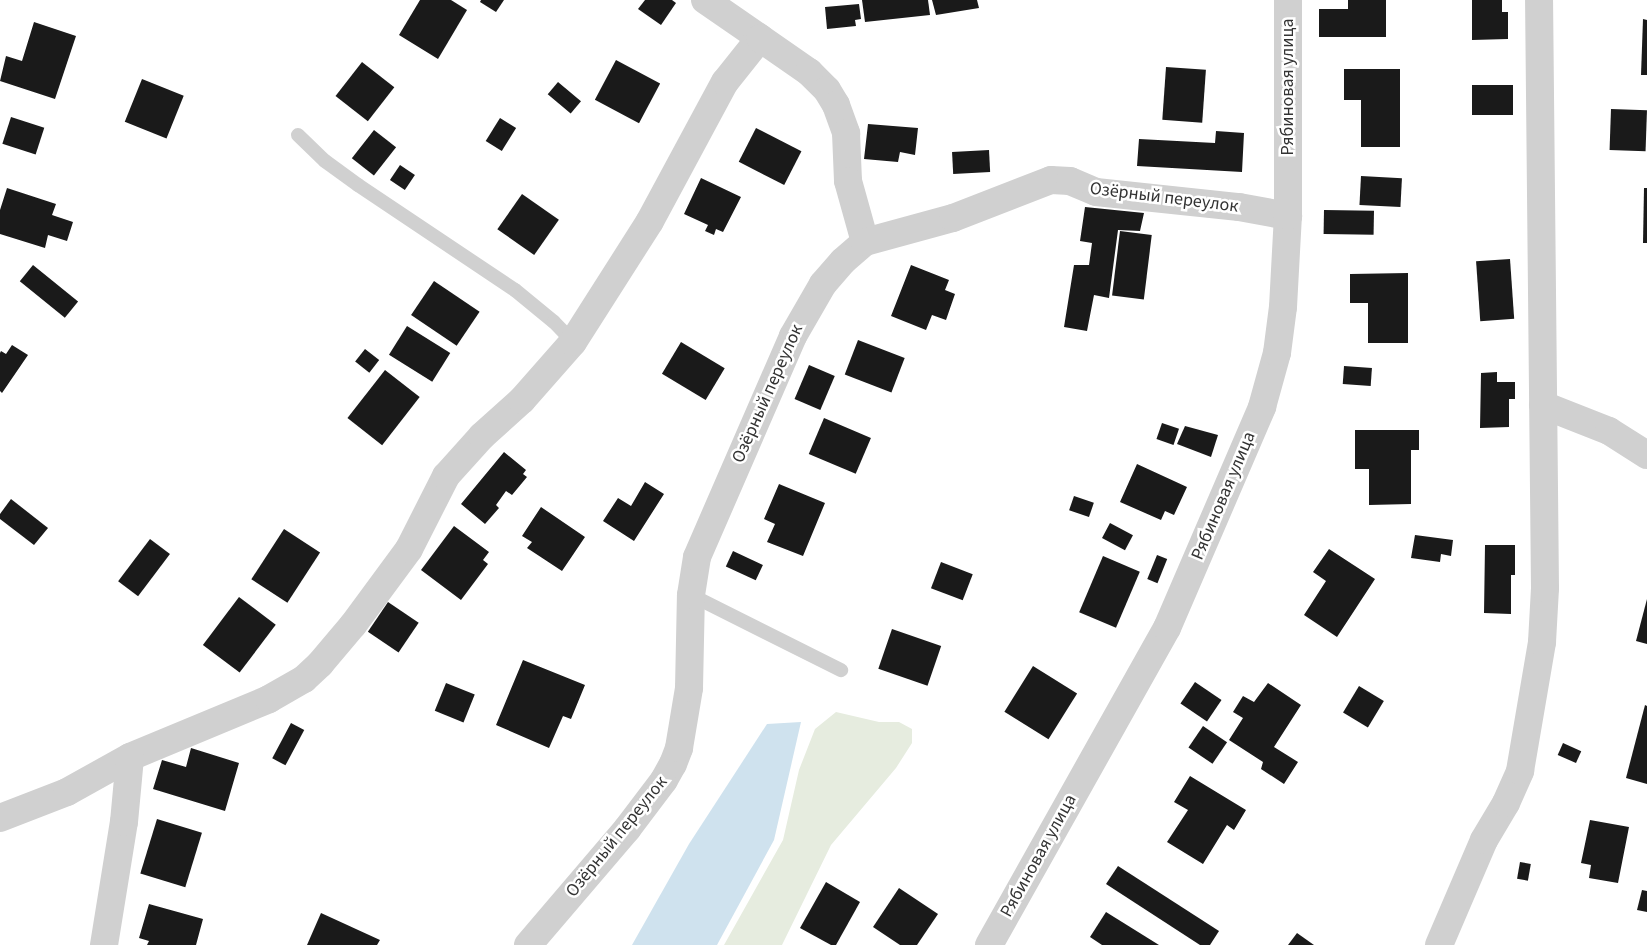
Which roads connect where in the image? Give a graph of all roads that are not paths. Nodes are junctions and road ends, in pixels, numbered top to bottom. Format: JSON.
{"nodes":[{"id":1,"x":705,"y":0,"type":"edge"},
{"id":2,"x":1288,"y":0,"type":"edge"},
{"id":3,"x":1540,"y":0,"type":"edge"},
{"id":4,"x":760,"y":38,"type":"junction"},
{"id":5,"x":298,"y":135,"type":"dead end"},
{"id":6,"x":1288,"y":216,"type":"junction"},
{"id":7,"x":865,"y":242,"type":"junction"},
{"id":8,"x":573,"y":342,"type":"junction"},
{"id":9,"x":1543,"y":405,"type":"junction"},
{"id":10,"x":1647,"y":455,"type":"edge"},
{"id":11,"x":690,"y":595,"type":"junction"},
{"id":12,"x":841,"y":670,"type":"dead end"},
{"id":13,"x":130,"y":757,"type":"junction"},
{"id":14,"x":0,"y":818,"type":"edge"},
{"id":15,"x":104,"y":945,"type":"edge"},
{"id":16,"x":528,"y":945,"type":"edge"},
{"id":17,"x":990,"y":945,"type":"edge"},
{"id":18,"x":1439,"y":945,"type":"edge"}],
"edges":[{"from":1,"to":4,"type":"street"},
{"from":2,"to":6,"type":"street","name":"Рябиновая улица"},
{"from":3,"to":9,"type":"street"},
{"from":4,"to":7,"type":"street"},
{"from":4,"to":8,"type":"street"},
{"from":5,"to":8,"type":"lane"},
{"from":6,"to":7,"type":"street","name":"Озёрный переулок"},
{"from":6,"to":17,"type":"street","name":"Рябиновая улица"},
{"from":7,"to":11,"type":"street","name":"Озёрный переулок"},
{"from":8,"to":13,"type":"street"},
{"from":9,"to":10,"type":"street"},
{"from":9,"to":18,"type":"street"},
{"from":11,"to":12,"type":"lane"},
{"from":11,"to":16,"type":"street","name":"Озёрный переулок"},
{"from":13,"to":14,"type":"street"},
{"from":13,"to":15,"type":"street"}]}
